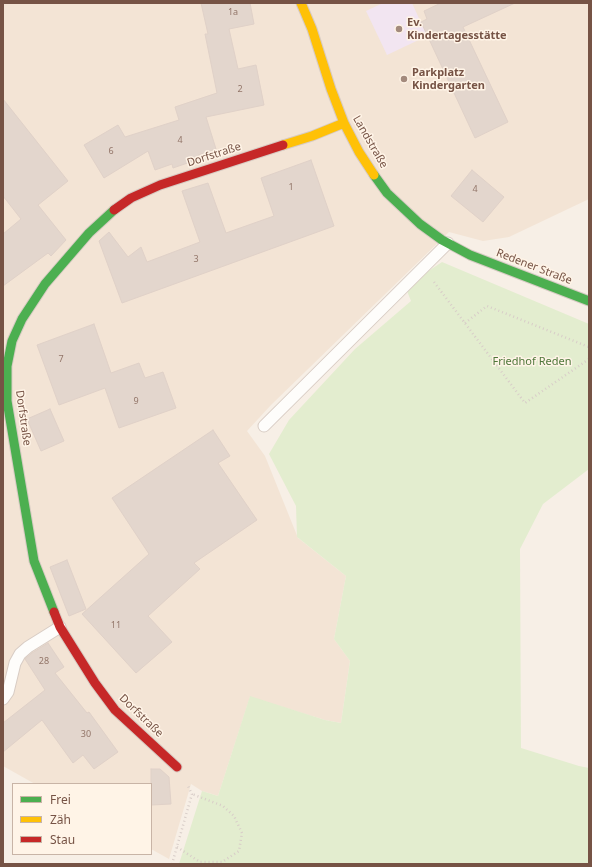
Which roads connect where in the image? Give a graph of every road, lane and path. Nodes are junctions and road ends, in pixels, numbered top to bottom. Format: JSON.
{"nodes":[{"id":1,"x":300,"y":3,"type":"edge"},
{"id":2,"x":344,"y":123,"type":"junction"},
{"id":3,"x":448,"y":243,"type":"junction"},
{"id":4,"x":470,"y":255,"type":"joint"},
{"id":5,"x":422,"y":268,"type":"junction"},
{"id":6,"x":589,"y":301,"type":"edge"},
{"id":7,"x":465,"y":323,"type":"junction"},
{"id":8,"x":589,"y":347,"type":"edge"},
{"id":9,"x":589,"y":359,"type":"edge"},
{"id":10,"x":264,"y":426,"type":"dead end"},
{"id":11,"x":60,"y":627,"type":"junction"},
{"id":12,"x":3,"y":700,"type":"edge"},
{"id":13,"x":177,"y":767,"type":"joint"},
{"id":14,"x":192,"y":794,"type":"junction"},
{"id":15,"x":177,"y":847,"type":"junction"},
{"id":16,"x":172,"y":864,"type":"edge"}],
"edges":[{"from":1,"to":2,"type":"street","name":"Landstraße"},
{"from":2,"to":3,"type":"street","name":"Landstraße"},
{"from":2,"to":11,"type":"street","name":"Dorfstraße"},
{"from":3,"to":4,"type":"street","name":"Landstraße"},
{"from":3,"to":5,"type":"lane"},
{"from":4,"to":6,"type":"street","name":"Redener Straße"},
{"from":5,"to":7,"type":"path"},
{"from":5,"to":10,"type":"lane"},
{"from":7,"to":8,"type":"path"},
{"from":7,"to":9,"type":"path"},
{"from":11,"to":12,"type":"lane"},
{"from":11,"to":13,"type":"street","name":"Dorfstraße"},
{"from":13,"to":14,"type":"path"},
{"from":14,"to":15,"type":"path"},
{"from":14,"to":15,"type":"path"},
{"from":15,"to":16,"type":"path"}]}
